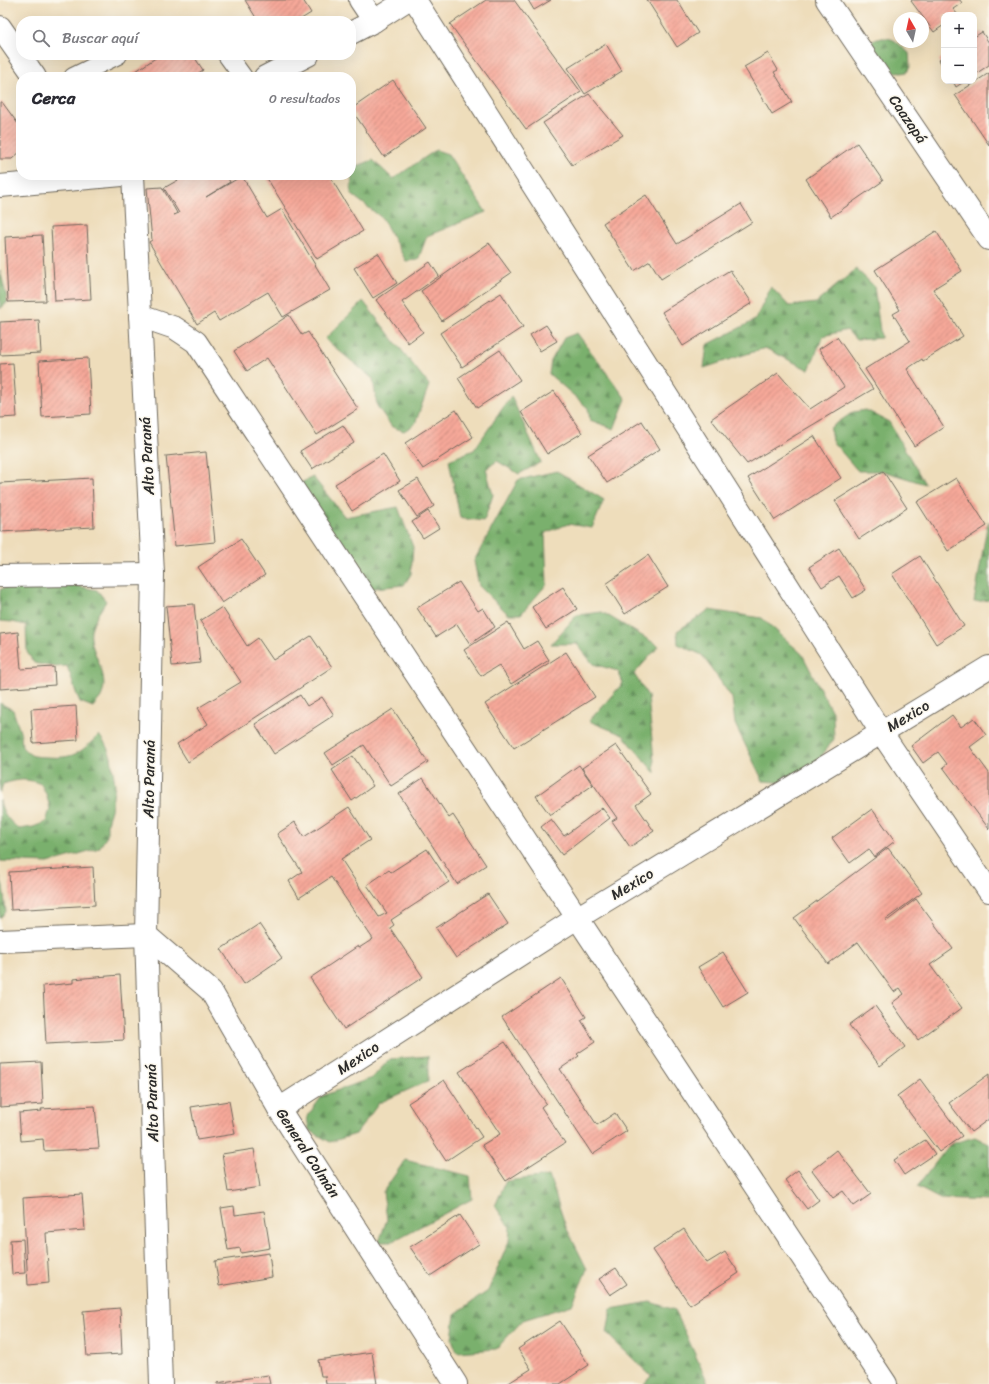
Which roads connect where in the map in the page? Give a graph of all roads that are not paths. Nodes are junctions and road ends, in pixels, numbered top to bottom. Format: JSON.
{"nodes":[{"id":1,"x":360,"y":0,"type":"edge"},
{"id":2,"x":407,"y":0,"type":"edge"},
{"id":3,"x":415,"y":0,"type":"edge"},
{"id":4,"x":827,"y":0,"type":"edge"},
{"id":5,"x":374,"y":21,"type":"junction"},
{"id":6,"x":0,"y":27,"type":"edge"},
{"id":7,"x":356,"y":30,"type":"edge"},
{"id":8,"x":16,"y":50,"type":"edge"},
{"id":9,"x":23,"y":60,"type":"edge"},
{"id":10,"x":108,"y":60,"type":"edge"},
{"id":11,"x":231,"y":60,"type":"edge"},
{"id":12,"x":298,"y":60,"type":"edge"},
{"id":13,"x":32,"y":72,"type":"edge"},
{"id":14,"x":83,"y":72,"type":"edge"},
{"id":15,"x":239,"y":72,"type":"edge"},
{"id":16,"x":275,"y":72,"type":"edge"},
{"id":17,"x":65,"y":180,"type":"edge"},
{"id":18,"x":133,"y":180,"type":"edge"},
{"id":19,"x":0,"y":186,"type":"edge"},
{"id":20,"x":989,"y":239,"type":"edge"},
{"id":21,"x":140,"y":316,"type":"junction"},
{"id":22,"x":153,"y":574,"type":"junction"},
{"id":23,"x":0,"y":576,"type":"edge"},
{"id":24,"x":989,"y":667,"type":"edge"},
{"id":25,"x":881,"y":732,"type":"junction"},
{"id":26,"x":989,"y":891,"type":"edge"},
{"id":27,"x":577,"y":918,"type":"junction"},
{"id":28,"x":146,"y":935,"type":"junction"},
{"id":29,"x":0,"y":941,"type":"edge"},
{"id":30,"x":279,"y":1109,"type":"junction"},
{"id":31,"x":161,"y":1384,"type":"edge"},
{"id":32,"x":456,"y":1384,"type":"edge"},
{"id":33,"x":886,"y":1384,"type":"edge"}],
"edges":[{"from":1,"to":5,"type":"street"},
{"from":2,"to":5,"type":"street"},
{"from":3,"to":25,"type":"street"},
{"from":4,"to":20,"type":"street","name":"Caazapá"},
{"from":5,"to":7,"type":"street"},
{"from":6,"to":8,"type":"street"},
{"from":9,"to":13,"type":"street"},
{"from":10,"to":14,"type":"lane"},
{"from":11,"to":15,"type":"lane"},
{"from":12,"to":16,"type":"street"},
{"from":17,"to":19,"type":"street"},
{"from":18,"to":21,"type":"street","name":"Alto Paraná"},
{"from":21,"to":22,"type":"street","name":"Alto Paraná"},
{"from":21,"to":27,"type":"street"},
{"from":22,"to":23,"type":"street"},
{"from":22,"to":28,"type":"street","name":"Alto Paraná"},
{"from":24,"to":25,"type":"street","name":"Mexico"},
{"from":25,"to":26,"type":"street"},
{"from":25,"to":27,"type":"street","name":"Mexico"},
{"from":27,"to":30,"type":"street","name":"Mexico"},
{"from":27,"to":33,"type":"street"},
{"from":28,"to":29,"type":"street"},
{"from":28,"to":30,"type":"street","name":"General Colmán"},
{"from":28,"to":31,"type":"street","name":"Alto Paraná"},
{"from":30,"to":32,"type":"street","name":"General Colmán"}]}
